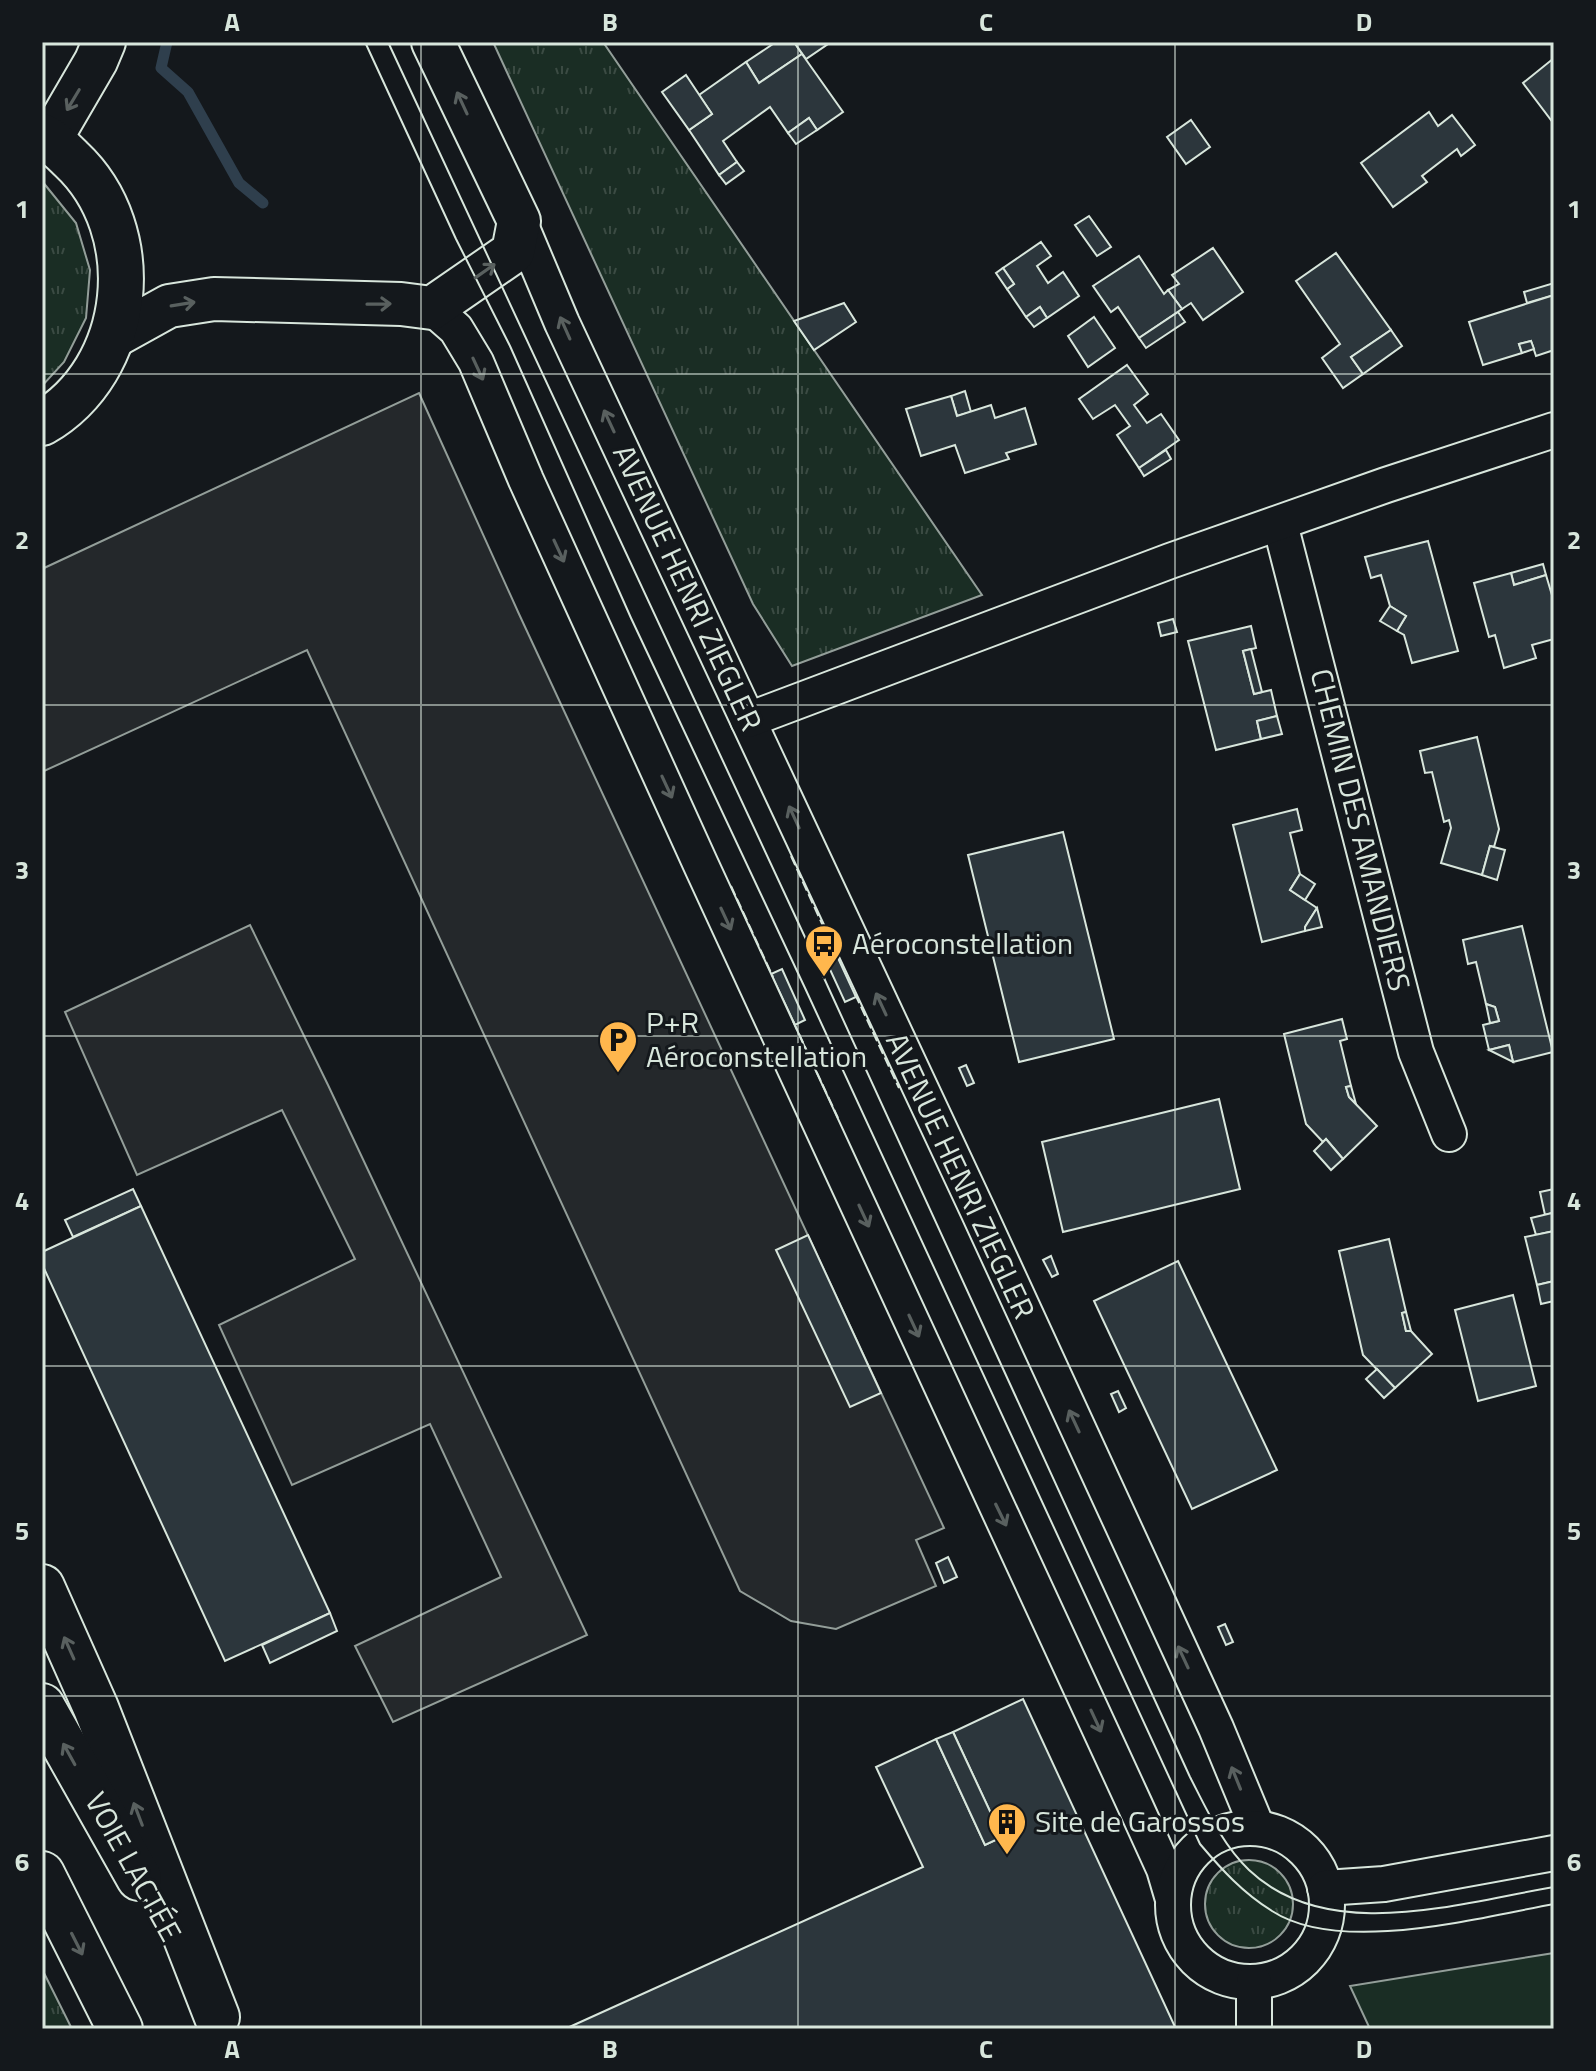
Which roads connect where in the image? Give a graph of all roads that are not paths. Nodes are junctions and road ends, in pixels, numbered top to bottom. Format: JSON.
{"nodes":[{"id":1,"x":104,"y":42,"type":"edge"},
{"id":2,"x":433,"y":42,"type":"edge"},
{"id":3,"x":46,"y":138,"type":"edge"},
{"id":4,"x":519,"y":221,"type":"junction"},
{"id":5,"x":432,"y":308,"type":"junction"},
{"id":6,"x":113,"y":337,"type":"junction"},
{"id":7,"x":42,"y":423,"type":"edge"},
{"id":8,"x":1554,"y":430,"type":"edge"},
{"id":9,"x":1280,"y":524,"type":"junction"},
{"id":10,"x":748,"y":720,"type":"junction"},
{"id":11,"x":1449,"y":1134,"type":"dead end"},
{"id":12,"x":42,"y":1587,"type":"edge"},
{"id":13,"x":42,"y":1706,"type":"edge"},
{"id":14,"x":1257,"y":1827,"type":"junction"},
{"id":15,"x":1554,"y":1853,"type":"edge"},
{"id":16,"x":42,"y":1874,"type":"edge"},
{"id":17,"x":1325,"y":1888,"type":"junction"},
{"id":18,"x":1172,"y":1896,"type":"junction"},
{"id":19,"x":1254,"y":1982,"type":"junction"},
{"id":20,"x":220,"y":2023,"type":"edge"},
{"id":21,"x":120,"y":2029,"type":"edge"},
{"id":22,"x":1254,"y":2029,"type":"edge"}],
"edges":[{"from":1,"to":3,"type":"street","one_way":true},
{"from":4,"to":2,"type":"street","one_way":true},
{"from":3,"to":6,"type":"main road"},
{"from":5,"to":4,"type":"street","one_way":true},
{"from":10,"to":4,"type":"street","name":"AVENUE HENRI ZIEGLER","one_way":true},
{"from":6,"to":5,"type":"street","one_way":true},
{"from":5,"to":18,"type":"street","one_way":true},
{"from":6,"to":7,"type":"main road"},
{"from":8,"to":9,"type":"street"},
{"from":9,"to":10,"type":"street"},
{"from":9,"to":11,"type":"street","name":"CHEMIN DES AMANDIERS"},
{"from":14,"to":10,"type":"street","name":"AVENUE HENRI ZIEGLER","one_way":true},
{"from":20,"to":12,"type":"main road","one_way":true},
{"from":20,"to":13,"type":"main road","name":"VOIE LACTÉE","one_way":true},
{"from":14,"to":17,"type":"street"},
{"from":14,"to":18,"type":"street"},
{"from":15,"to":17,"type":"street"},
{"from":16,"to":21,"type":"main road","one_way":true},
{"from":17,"to":19,"type":"street"},
{"from":18,"to":19,"type":"street"},
{"from":19,"to":22,"type":"street"}]}
